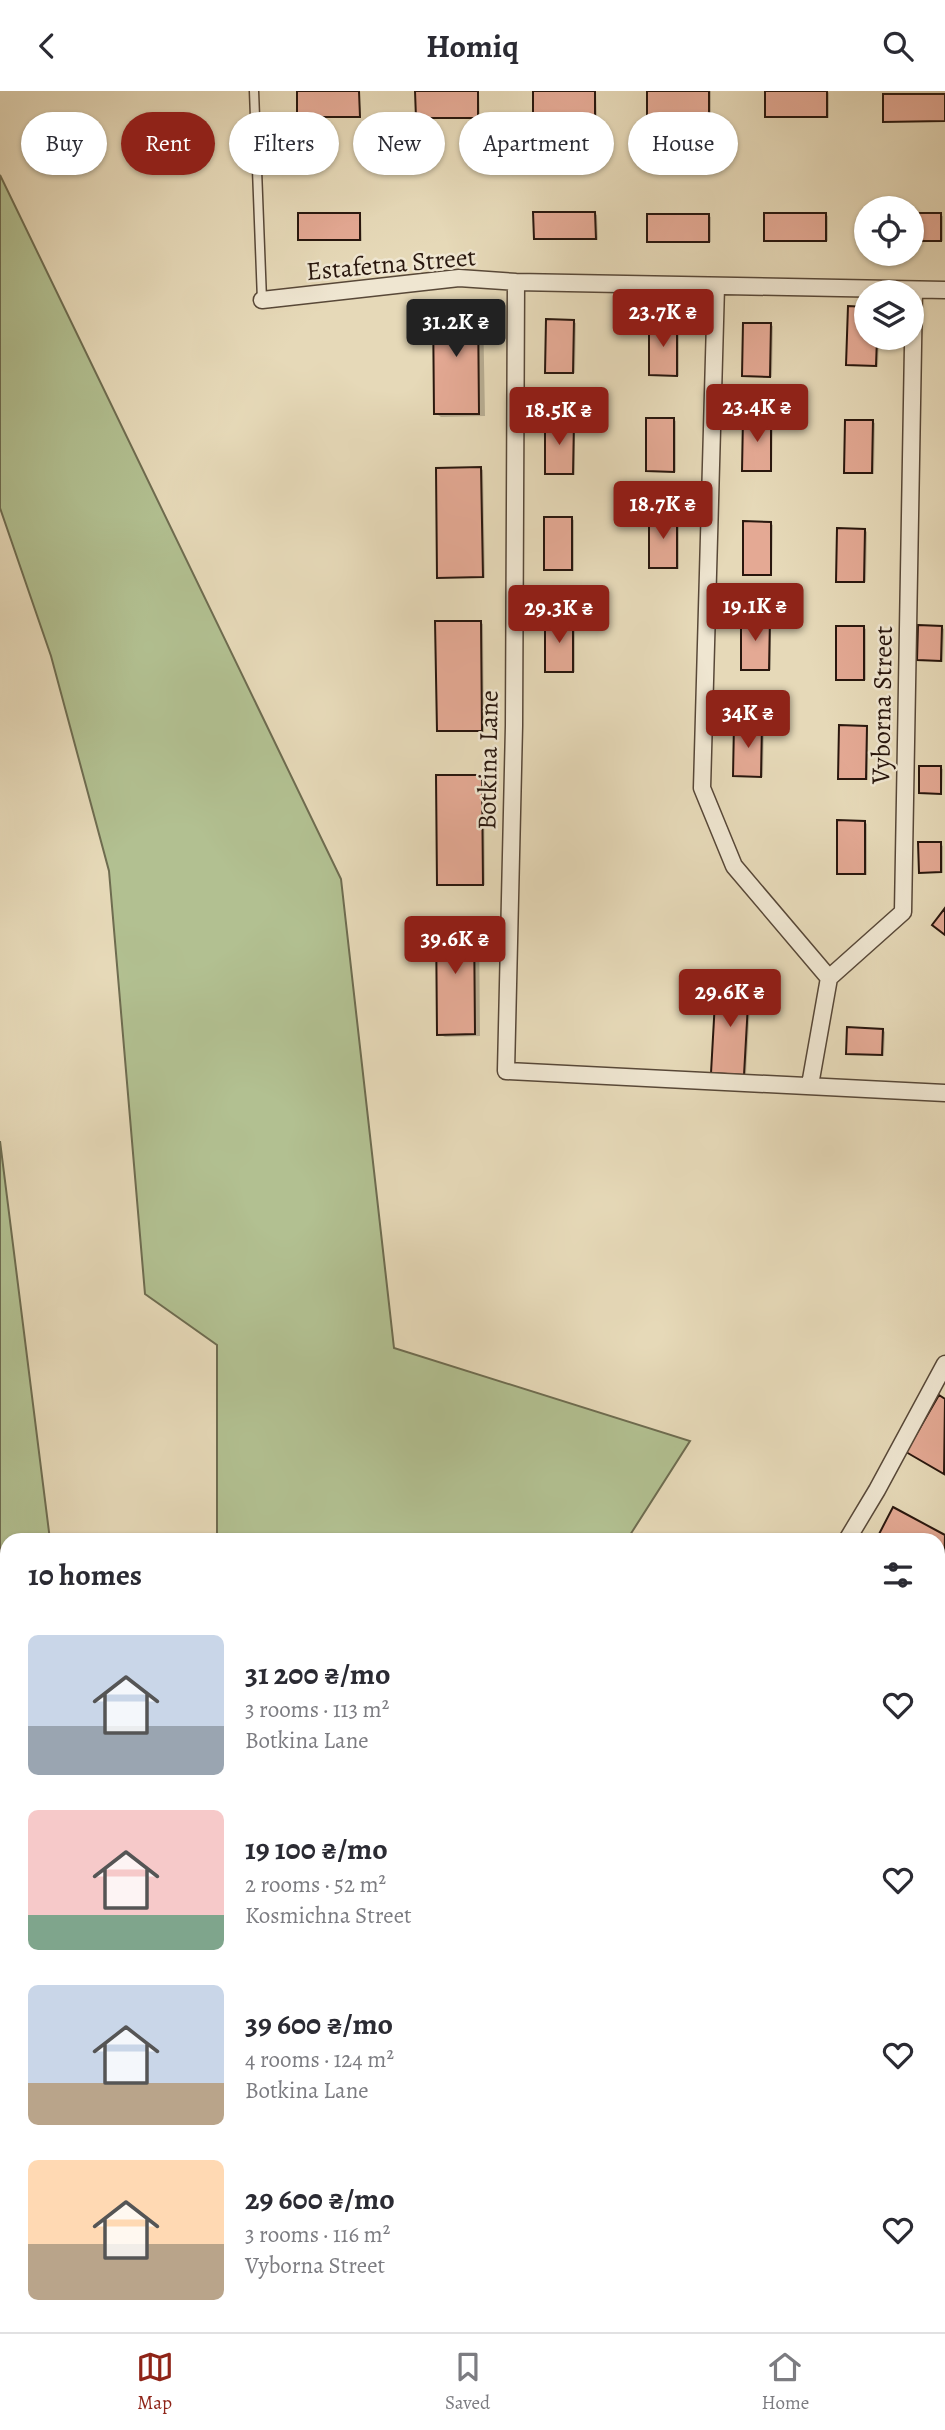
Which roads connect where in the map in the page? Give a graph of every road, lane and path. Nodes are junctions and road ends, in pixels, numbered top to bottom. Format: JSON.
{"nodes":[{"id":1,"x":254,"y":91,"type":"edge"},
{"id":2,"x":516,"y":282,"type":"junction"},
{"id":3,"x":716,"y":286,"type":"junction"},
{"id":4,"x":854,"y":289,"type":"edge"},
{"id":5,"x":924,"y":290,"type":"edge"},
{"id":6,"x":945,"y":291,"type":"edge"},
{"id":7,"x":262,"y":300,"type":"joint"},
{"id":8,"x":913,"y":350,"type":"edge"},
{"id":9,"x":829,"y":978,"type":"junction"},
{"id":10,"x":810,"y":1085,"type":"junction"},
{"id":11,"x":945,"y":1093,"type":"edge"},
{"id":12,"x":945,"y":1364,"type":"edge"},
{"id":13,"x":851,"y":1533,"type":"edge"}],
"edges":[{"from":1,"to":7,"type":"lane"},
{"from":2,"to":3,"type":"street","name":"Estafetna Street"},
{"from":2,"to":7,"type":"street","name":"Estafetna Street"},
{"from":2,"to":10,"type":"street","name":"Botkina Lane"},
{"from":3,"to":4,"type":"street","name":"Estafetna Street"},
{"from":3,"to":9,"type":"street"},
{"from":5,"to":6,"type":"street","name":"Estafetna Street"},
{"from":8,"to":9,"type":"street","name":"Vyborna Street"},
{"from":9,"to":10,"type":"street"},
{"from":10,"to":11,"type":"street"},
{"from":12,"to":13,"type":"street"}]}
